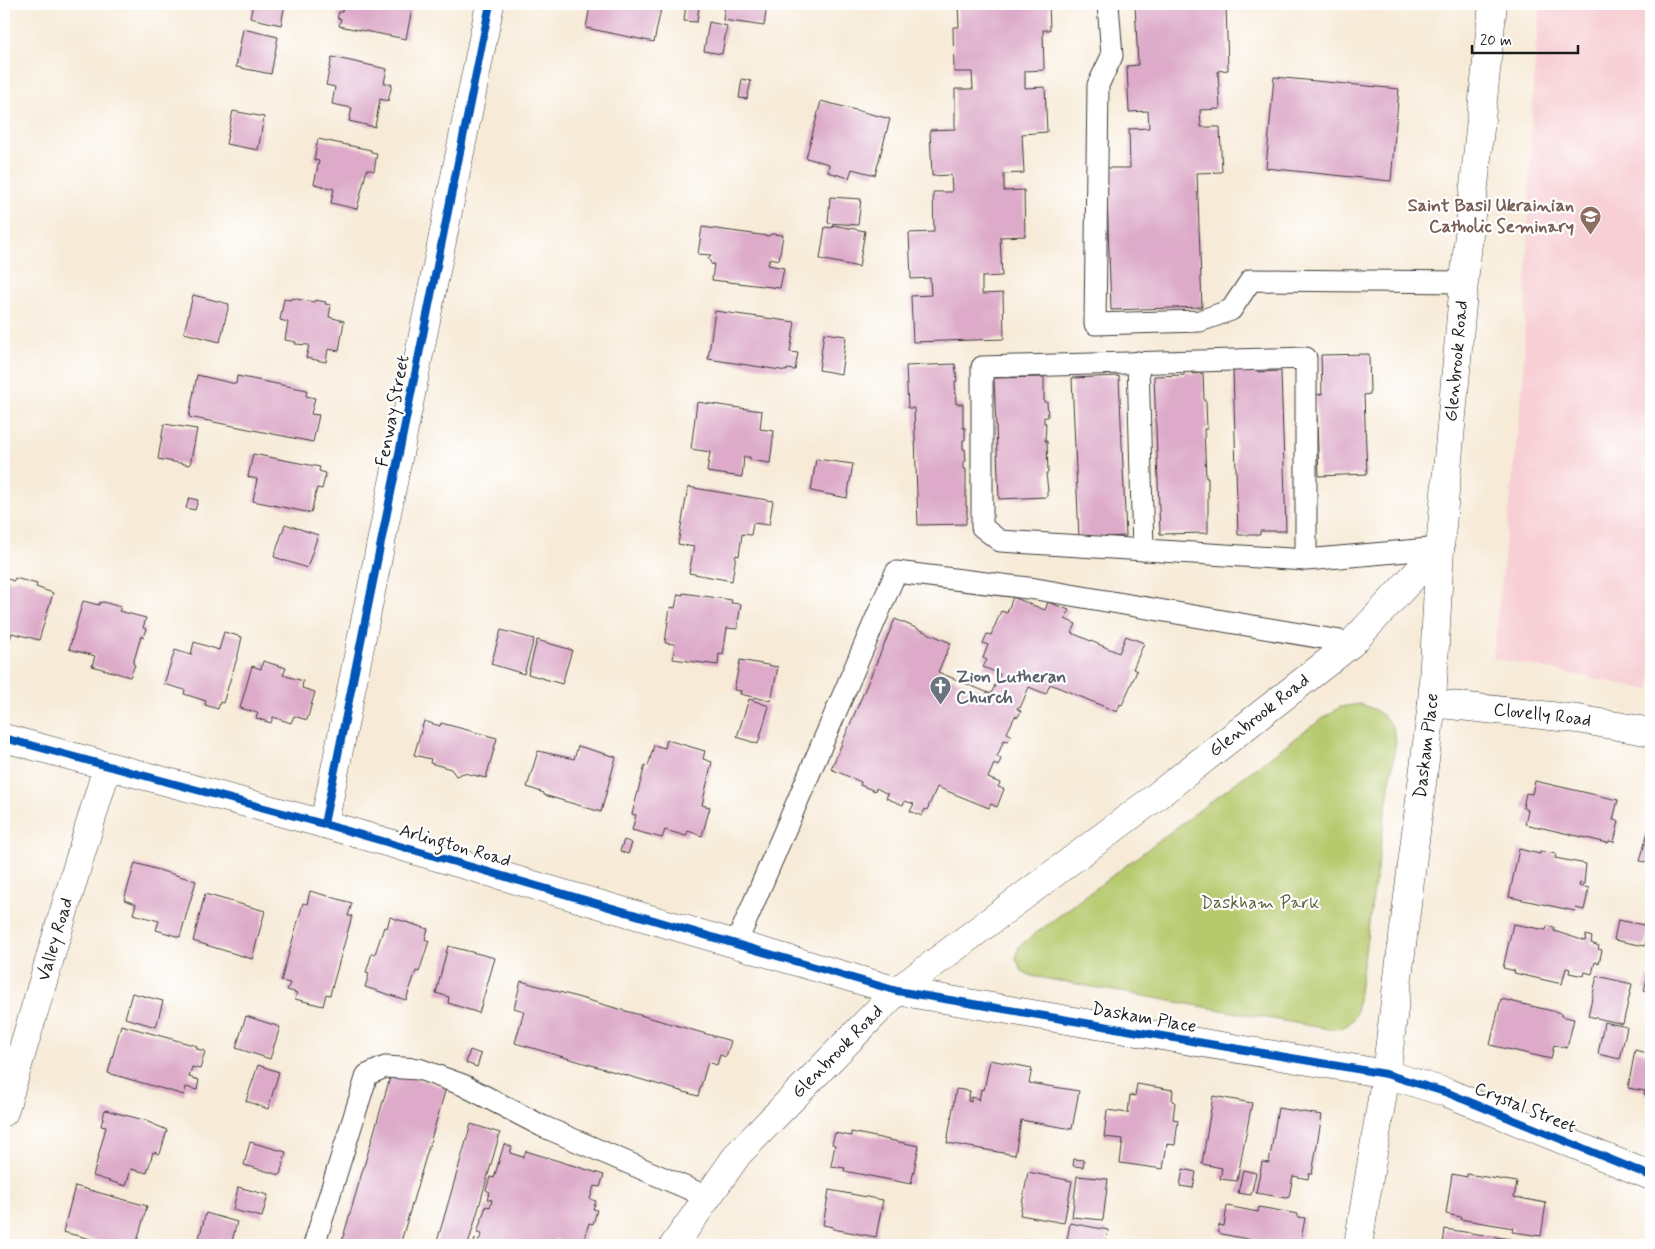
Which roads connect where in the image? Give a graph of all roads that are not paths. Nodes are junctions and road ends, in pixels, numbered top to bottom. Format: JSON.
{"nodes":[{"id":1,"x":490,"y":4,"type":"edge"},
{"id":2,"x":1108,"y":4,"type":"edge"},
{"id":3,"x":1492,"y":4,"type":"edge"},
{"id":4,"x":1464,"y":282,"type":"junction"},
{"id":5,"x":1138,"y":362,"type":"junction"},
{"id":6,"x":1440,"y":548,"type":"junction"},
{"id":7,"x":1143,"y":550,"type":"junction"},
{"id":8,"x":1306,"y":560,"type":"junction"},
{"id":9,"x":1352,"y":643,"type":"junction"},
{"id":10,"x":1432,"y":703,"type":"junction"},
{"id":11,"x":1651,"y":732,"type":"edge"},
{"id":12,"x":4,"y":738,"type":"edge"},
{"id":13,"x":107,"y":767,"type":"junction"},
{"id":14,"x":324,"y":824,"type":"junction"},
{"id":15,"x":736,"y":944,"type":"junction"},
{"id":16,"x":897,"y":991,"type":"junction"},
{"id":17,"x":1386,"y":1074,"type":"junction"},
{"id":18,"x":4,"y":1112,"type":"edge"},
{"id":19,"x":1651,"y":1176,"type":"edge"},
{"id":20,"x":708,"y":1197,"type":"junction"},
{"id":21,"x":314,"y":1245,"type":"edge"},
{"id":22,"x":674,"y":1245,"type":"edge"},
{"id":23,"x":1358,"y":1245,"type":"edge"}],
"edges":[{"from":1,"to":14,"type":"street","name":"Fenway Street"},
{"from":2,"to":4,"type":"lane"},
{"from":3,"to":4,"type":"street","name":"Glenbrook Road"},
{"from":4,"to":6,"type":"street","name":"Glenbrook Road"},
{"from":5,"to":7,"type":"lane"},
{"from":5,"to":7,"type":"lane"},
{"from":5,"to":8,"type":"lane"},
{"from":6,"to":8,"type":"lane"},
{"from":6,"to":9,"type":"street","name":"Glenbrook Road"},
{"from":6,"to":10,"type":"street","name":"Daskam Place"},
{"from":7,"to":8,"type":"lane"},
{"from":9,"to":15,"type":"lane"},
{"from":9,"to":16,"type":"street","name":"Glenbrook Road"},
{"from":10,"to":11,"type":"street","name":"Clovelly Road"},
{"from":10,"to":17,"type":"street","name":"Daskam Place"},
{"from":12,"to":13,"type":"street","name":"Arlington Road"},
{"from":13,"to":14,"type":"street","name":"Arlington Road"},
{"from":13,"to":18,"type":"street","name":"Valley Road"},
{"from":14,"to":15,"type":"street","name":"Arlington Road"},
{"from":15,"to":16,"type":"street","name":"Arlington Road"},
{"from":16,"to":17,"type":"street","name":"Daskam Place"},
{"from":16,"to":20,"type":"street","name":"Glenbrook Road"},
{"from":17,"to":19,"type":"street","name":"Crystal Street"},
{"from":17,"to":23,"type":"street"},
{"from":20,"to":21,"type":"lane"},
{"from":20,"to":22,"type":"street","name":"Glenbrook Road"}]}
